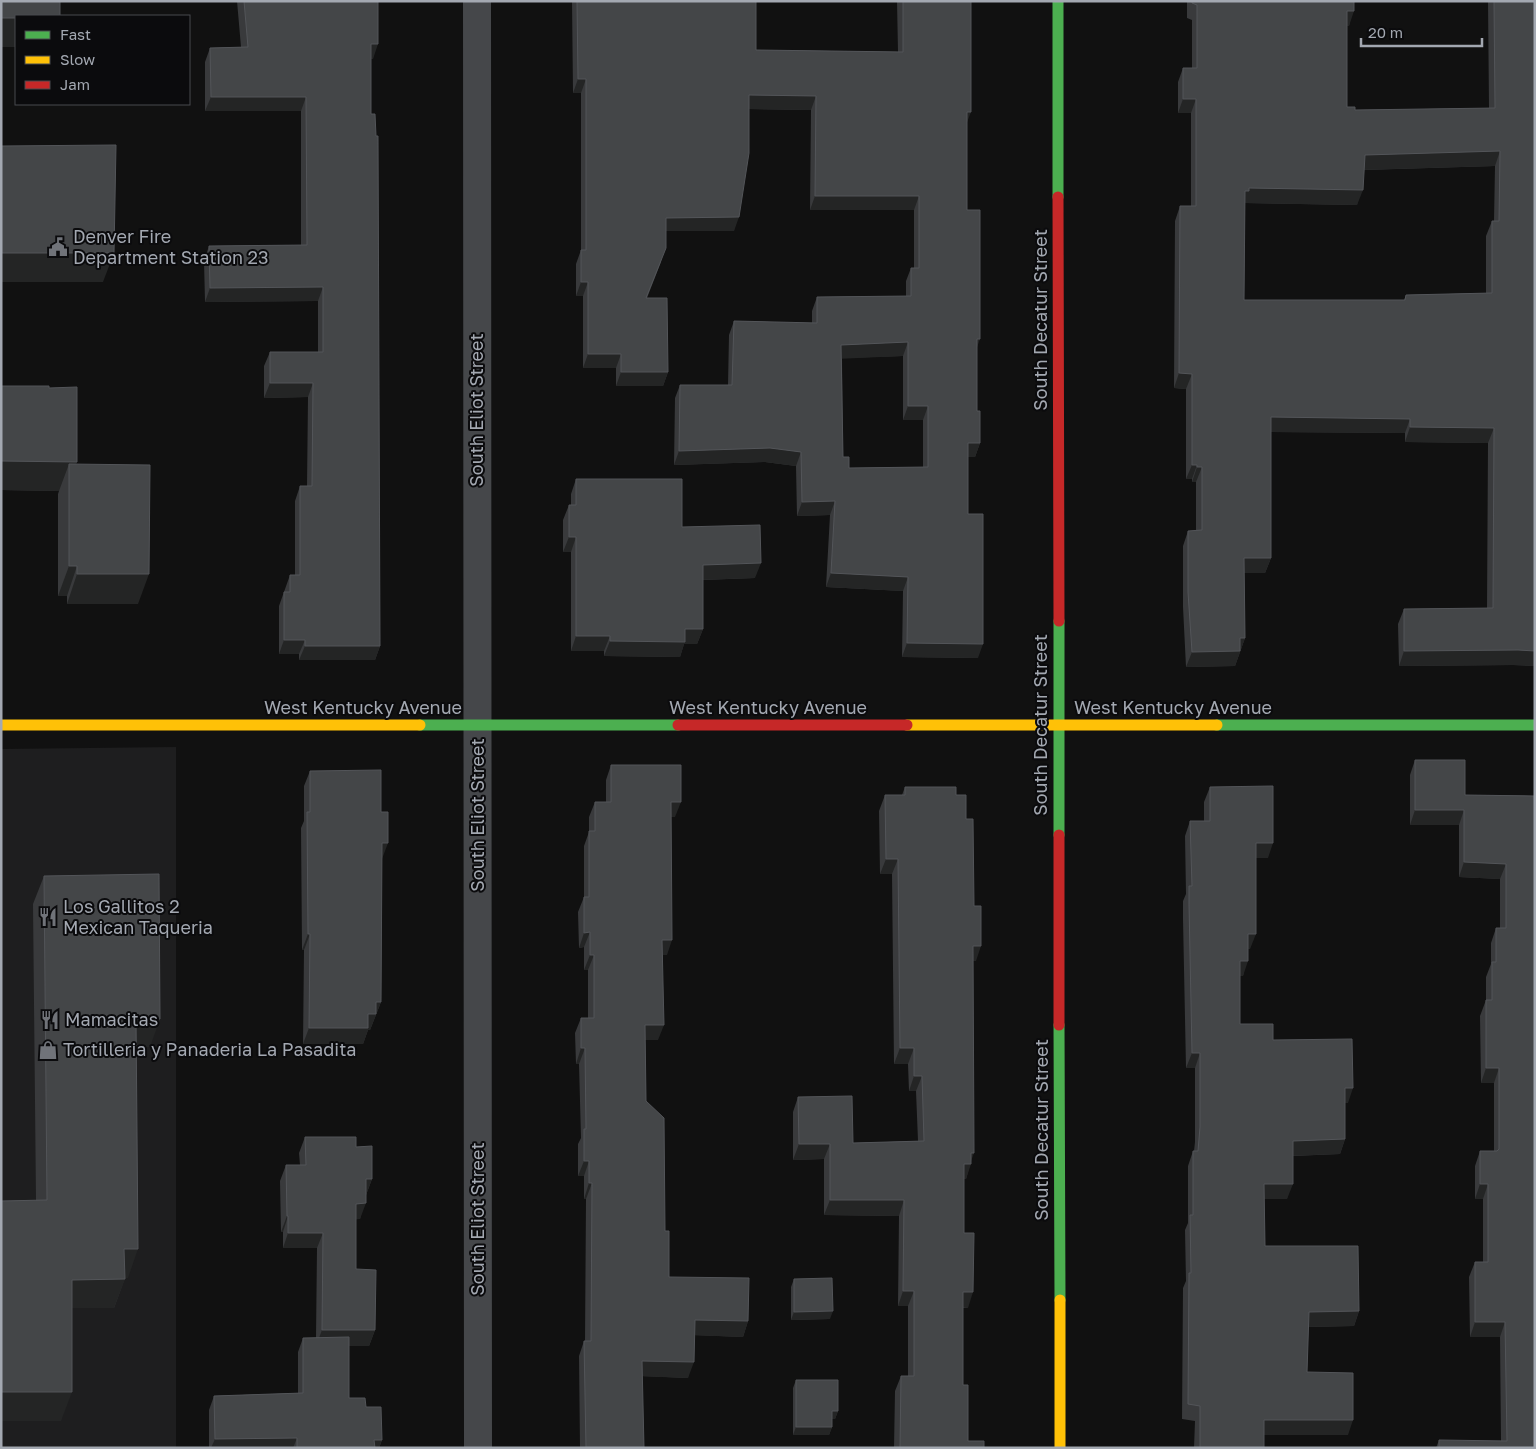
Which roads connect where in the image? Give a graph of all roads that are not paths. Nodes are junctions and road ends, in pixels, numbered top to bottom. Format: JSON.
{"nodes":[{"id":1,"x":477,"y":1,"type":"edge"},
{"id":2,"x":1058,"y":1,"type":"edge"},
{"id":3,"x":1,"y":725,"type":"edge"},
{"id":4,"x":478,"y":725,"type":"junction"},
{"id":5,"x":1059,"y":725,"type":"junction"},
{"id":6,"x":1535,"y":725,"type":"edge"},
{"id":7,"x":478,"y":1448,"type":"edge"},
{"id":8,"x":1060,"y":1448,"type":"edge"}],
"edges":[{"from":1,"to":4,"type":"street","name":"South Eliot Street"},
{"from":2,"to":5,"type":"street","name":"South Decatur Street"},
{"from":3,"to":4,"type":"street","name":"West Kentucky Avenue"},
{"from":4,"to":5,"type":"street","name":"West Kentucky Avenue"},
{"from":4,"to":7,"type":"street","name":"South Eliot Street"},
{"from":5,"to":6,"type":"street","name":"West Kentucky Avenue"},
{"from":5,"to":8,"type":"street","name":"South Decatur Street"}]}
